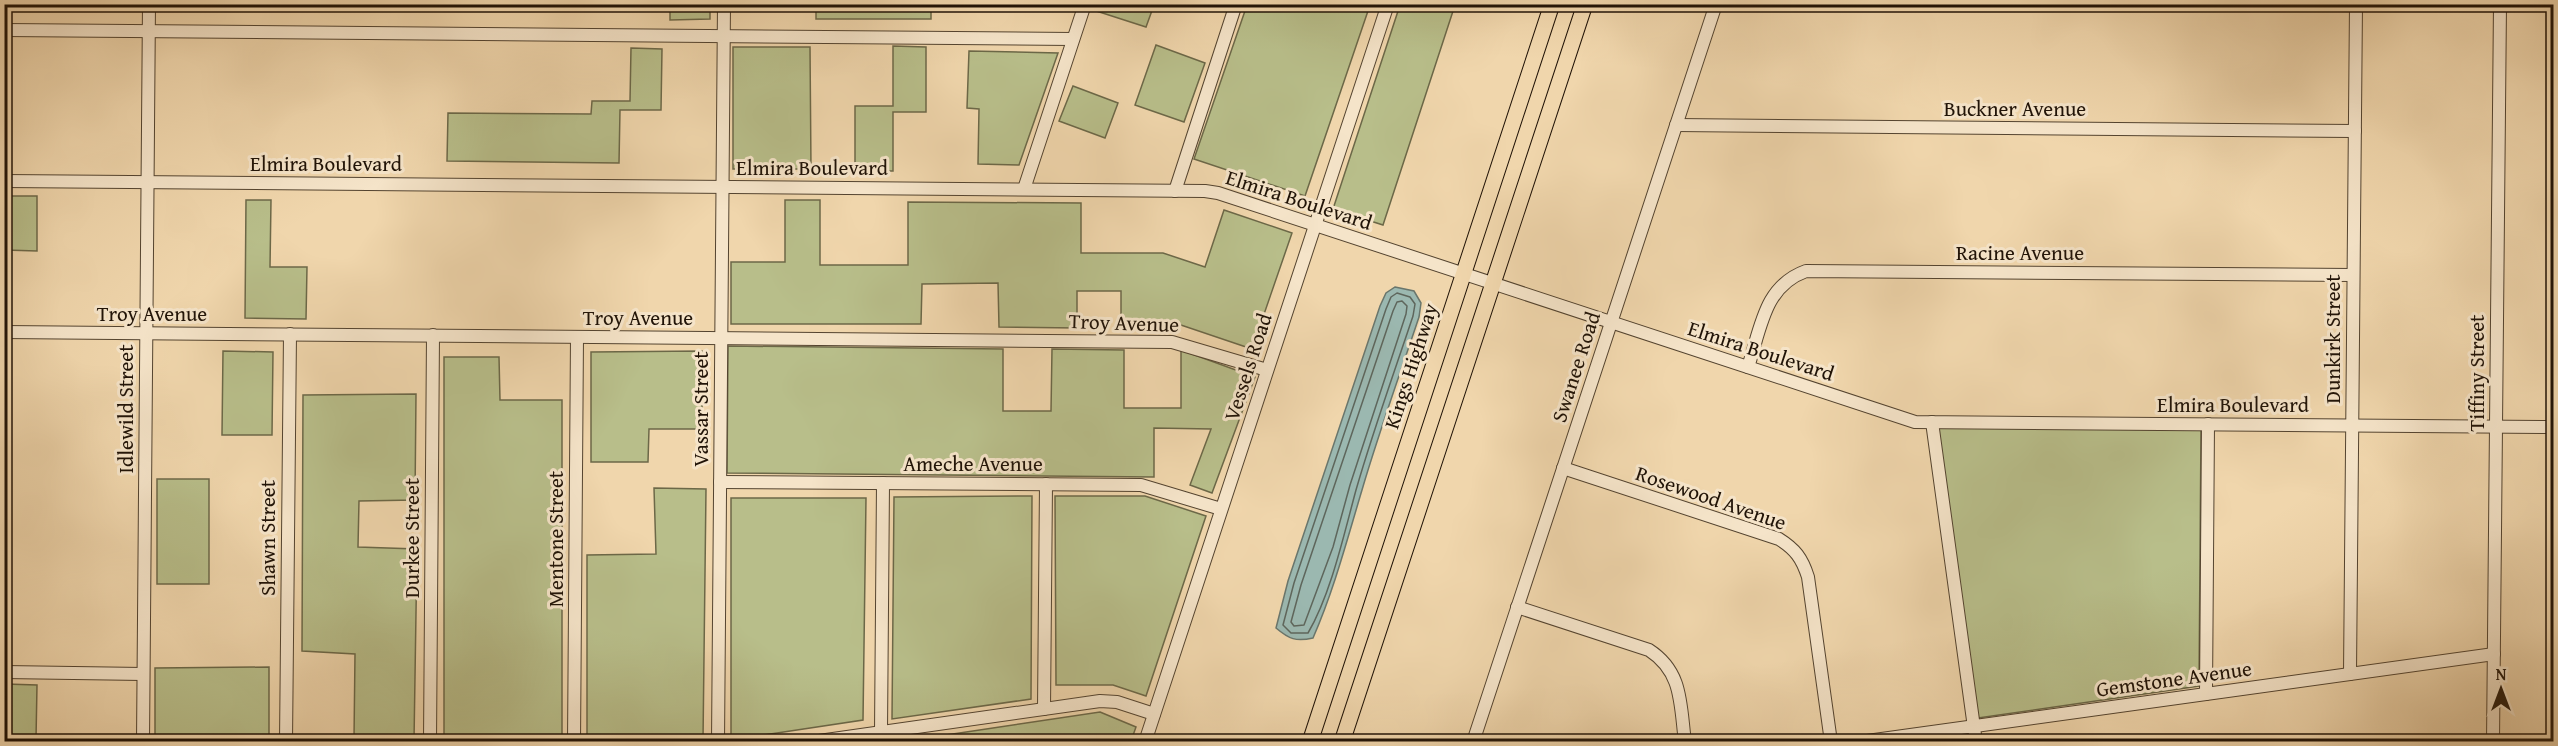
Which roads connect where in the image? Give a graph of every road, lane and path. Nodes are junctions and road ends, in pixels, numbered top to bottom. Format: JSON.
{"nodes":[{"id":1,"x":149,"y":4,"type":"edge"},
{"id":2,"x":724,"y":4,"type":"edge"},
{"id":3,"x":1085,"y":4,"type":"edge"},
{"id":4,"x":1236,"y":4,"type":"edge"},
{"id":5,"x":1388,"y":4,"type":"edge"},
{"id":6,"x":1552,"y":4,"type":"edge"},
{"id":7,"x":1584,"y":4,"type":"edge"},
{"id":8,"x":1716,"y":4,"type":"edge"},
{"id":9,"x":2356,"y":4,"type":"edge"},
{"id":10,"x":2500,"y":4,"type":"edge"},
{"id":11,"x":4,"y":30,"type":"edge"},
{"id":12,"x":148,"y":31,"type":"junction"},
{"id":13,"x":724,"y":36,"type":"junction"},
{"id":14,"x":1073,"y":39,"type":"junction"},
{"id":15,"x":1676,"y":125,"type":"junction"},
{"id":16,"x":2355,"y":131,"type":"junction"},
{"id":17,"x":4,"y":181,"type":"edge"},
{"id":18,"x":147,"y":182,"type":"junction"},
{"id":19,"x":723,"y":187,"type":"junction"},
{"id":20,"x":1024,"y":189,"type":"junction"},
{"id":21,"x":1175,"y":191,"type":"junction"},
{"id":22,"x":1315,"y":225,"type":"junction"},
{"id":23,"x":1463,"y":273,"type":"junction"},
{"id":24,"x":2353,"y":275,"type":"junction"},
{"id":25,"x":1493,"y":283,"type":"junction"},
{"id":26,"x":1611,"y":322,"type":"junction"},
{"id":27,"x":4,"y":332,"type":"edge"},
{"id":28,"x":146,"y":333,"type":"junction"},
{"id":29,"x":290,"y":334,"type":"junction"},
{"id":30,"x":434,"y":335,"type":"junction"},
{"id":31,"x":577,"y":337,"type":"junction"},
{"id":32,"x":721,"y":338,"type":"junction"},
{"id":33,"x":1748,"y":367,"type":"junction"},
{"id":34,"x":1267,"y":370,"type":"junction"},
{"id":35,"x":1932,"y":422,"type":"junction"},
{"id":36,"x":2208,"y":424,"type":"junction"},
{"id":37,"x":2352,"y":426,"type":"junction"},
{"id":38,"x":2496,"y":427,"type":"junction"},
{"id":39,"x":2553,"y":427,"type":"edge"},
{"id":40,"x":1563,"y":468,"type":"junction"},
{"id":41,"x":720,"y":482,"type":"junction"},
{"id":42,"x":883,"y":483,"type":"junction"},
{"id":43,"x":1046,"y":484,"type":"junction"},
{"id":44,"x":1221,"y":509,"type":"junction"},
{"id":45,"x":1517,"y":607,"type":"junction"},
{"id":46,"x":2494,"y":654,"type":"junction"},
{"id":47,"x":4,"y":672,"type":"edge"},
{"id":48,"x":143,"y":674,"type":"junction"},
{"id":49,"x":2350,"y":674,"type":"junction"},
{"id":50,"x":2206,"y":694,"type":"junction"},
{"id":51,"x":1044,"y":709,"type":"junction"},
{"id":52,"x":1154,"y":714,"type":"junction"},
{"id":53,"x":1974,"y":726,"type":"junction"},
{"id":54,"x":881,"y":732,"type":"junction"},
{"id":55,"x":143,"y":741,"type":"edge"},
{"id":56,"x":286,"y":741,"type":"edge"},
{"id":57,"x":430,"y":741,"type":"edge"},
{"id":58,"x":574,"y":741,"type":"edge"},
{"id":59,"x":718,"y":741,"type":"edge"},
{"id":60,"x":812,"y":741,"type":"edge"},
{"id":61,"x":1145,"y":741,"type":"edge"},
{"id":62,"x":1310,"y":741,"type":"edge"},
{"id":63,"x":1342,"y":741,"type":"edge"},
{"id":64,"x":1473,"y":741,"type":"edge"},
{"id":65,"x":1685,"y":741,"type":"edge"},
{"id":66,"x":1831,"y":741,"type":"edge"},
{"id":67,"x":1860,"y":741,"type":"edge"},
{"id":68,"x":1976,"y":741,"type":"edge"},
{"id":69,"x":2493,"y":741,"type":"edge"}],
"edges":[{"from":1,"to":12,"type":"street","name":"Idlewild Street"},
{"from":2,"to":13,"type":"street","name":"Vassar Street"},
{"from":3,"to":14,"type":"street"},
{"from":4,"to":21,"type":"street"},
{"from":5,"to":22,"type":"street","name":"Vessels Road"},
{"from":6,"to":23,"type":"main road","name":"Kings Highway"},
{"from":7,"to":25,"type":"main road"},
{"from":8,"to":15,"type":"street","name":"Swanee Road"},
{"from":9,"to":16,"type":"street","name":"Dunkirk Street"},
{"from":10,"to":38,"type":"street","name":"Tiffiny Street"},
{"from":11,"to":12,"type":"street"},
{"from":12,"to":13,"type":"street"},
{"from":12,"to":18,"type":"street","name":"Idlewild Street"},
{"from":13,"to":14,"type":"street"},
{"from":13,"to":19,"type":"street","name":"Vassar Street"},
{"from":14,"to":20,"type":"street"},
{"from":15,"to":16,"type":"street","name":"Buckner Avenue"},
{"from":15,"to":26,"type":"street","name":"Swanee Road"},
{"from":16,"to":24,"type":"street","name":"Dunkirk Street"},
{"from":17,"to":18,"type":"street","name":"Elmira Boulevard"},
{"from":18,"to":19,"type":"street","name":"Elmira Boulevard"},
{"from":18,"to":28,"type":"street","name":"Idlewild Street"},
{"from":19,"to":20,"type":"street","name":"Elmira Boulevard"},
{"from":19,"to":32,"type":"street","name":"Vassar Street"},
{"from":20,"to":21,"type":"street","name":"Elmira Boulevard"},
{"from":21,"to":22,"type":"street","name":"Elmira Boulevard"},
{"from":22,"to":23,"type":"street","name":"Elmira Boulevard"},
{"from":22,"to":34,"type":"street","name":"Vessels Road"},
{"from":23,"to":25,"type":"street","name":"Elmira Boulevard"},
{"from":23,"to":62,"type":"main road","name":"Kings Highway"},
{"from":24,"to":33,"type":"street","name":"Racine Avenue"},
{"from":24,"to":37,"type":"street","name":"Dunkirk Street"},
{"from":25,"to":26,"type":"street","name":"Elmira Boulevard"},
{"from":25,"to":63,"type":"main road"},
{"from":26,"to":33,"type":"street","name":"Elmira Boulevard"},
{"from":26,"to":40,"type":"street","name":"Swanee Road"},
{"from":27,"to":28,"type":"street","name":"Troy Avenue"},
{"from":28,"to":29,"type":"street","name":"Troy Avenue"},
{"from":28,"to":48,"type":"street","name":"Idlewild Street"},
{"from":29,"to":30,"type":"street","name":"Troy Avenue"},
{"from":29,"to":56,"type":"street","name":"Shawn Street"},
{"from":30,"to":31,"type":"street","name":"Troy Avenue"},
{"from":30,"to":57,"type":"street","name":"Durkee Street"},
{"from":31,"to":32,"type":"street","name":"Troy Avenue"},
{"from":31,"to":58,"type":"street","name":"Mentone Street"},
{"from":32,"to":34,"type":"street","name":"Troy Avenue"},
{"from":32,"to":41,"type":"street","name":"Vassar Street"},
{"from":33,"to":35,"type":"street","name":"Elmira Boulevard"},
{"from":34,"to":44,"type":"street","name":"Vessels Road"},
{"from":35,"to":36,"type":"street","name":"Elmira Boulevard"},
{"from":35,"to":53,"type":"street"},
{"from":36,"to":37,"type":"street","name":"Elmira Boulevard"},
{"from":36,"to":50,"type":"street"},
{"from":37,"to":38,"type":"street","name":"Elmira Boulevard"},
{"from":37,"to":49,"type":"street","name":"Dunkirk Street"},
{"from":38,"to":39,"type":"street","name":"Elmira Boulevard"},
{"from":38,"to":46,"type":"street","name":"Tiffiny Street"},
{"from":40,"to":45,"type":"street","name":"Swanee Road"},
{"from":40,"to":66,"type":"street","name":"Rosewood Avenue"},
{"from":41,"to":42,"type":"street","name":"Ameche Avenue"},
{"from":41,"to":59,"type":"street","name":"Vassar Street"},
{"from":42,"to":43,"type":"street","name":"Ameche Avenue"},
{"from":42,"to":54,"type":"street"},
{"from":43,"to":44,"type":"street","name":"Ameche Avenue"},
{"from":43,"to":51,"type":"street"},
{"from":44,"to":52,"type":"street","name":"Vessels Road"},
{"from":45,"to":64,"type":"street","name":"Swanee Road"},
{"from":45,"to":65,"type":"street"},
{"from":46,"to":49,"type":"street","name":"Gemstone Avenue"},
{"from":46,"to":69,"type":"street","name":"Tiffiny Street"},
{"from":47,"to":48,"type":"street"},
{"from":48,"to":55,"type":"street","name":"Idlewild Street"},
{"from":49,"to":50,"type":"street","name":"Gemstone Avenue"},
{"from":50,"to":53,"type":"street","name":"Gemstone Avenue"},
{"from":51,"to":52,"type":"street"},
{"from":51,"to":54,"type":"street"},
{"from":52,"to":61,"type":"street","name":"Vessels Road"},
{"from":53,"to":67,"type":"street","name":"Gemstone Avenue"},
{"from":53,"to":68,"type":"street"},
{"from":54,"to":60,"type":"street"}]}
